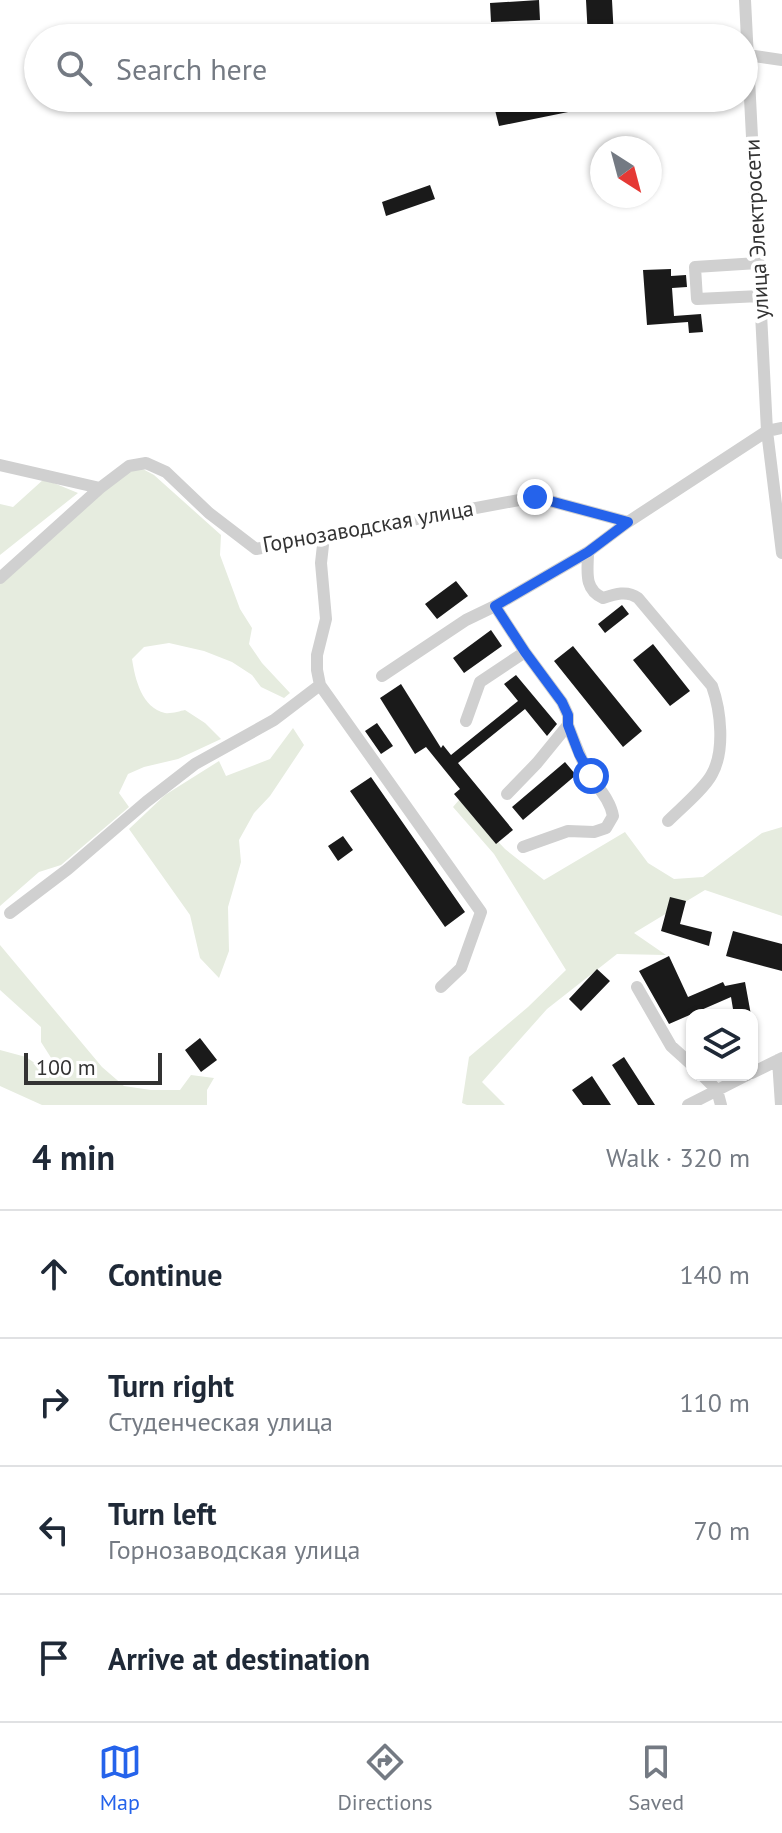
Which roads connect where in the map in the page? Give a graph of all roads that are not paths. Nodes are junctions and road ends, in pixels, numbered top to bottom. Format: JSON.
{"nodes":[{"id":1,"x":745,"y":0,"type":"edge"},
{"id":2,"x":746,"y":24,"type":"edge"},
{"id":3,"x":758,"y":57,"type":"edge"},
{"id":4,"x":782,"y":60,"type":"edge"},
{"id":5,"x":750,"y":112,"type":"edge"},
{"id":6,"x":758,"y":263,"type":"junction"},
{"id":7,"x":760,"y":296,"type":"junction"},
{"id":8,"x":782,"y":428,"type":"edge"},
{"id":9,"x":767,"y":431,"type":"junction"},
{"id":10,"x":0,"y":465,"type":"edge"},
{"id":11,"x":100,"y":488,"type":"junction"},
{"id":12,"x":628,"y":522,"type":"junction"},
{"id":13,"x":324,"y":536,"type":"junction"},
{"id":14,"x":588,"y":552,"type":"junction"},
{"id":15,"x":782,"y":553,"type":"edge"},
{"id":16,"x":0,"y":578,"type":"edge"},
{"id":17,"x":495,"y":606,"type":"junction"},
{"id":18,"x":525,"y":652,"type":"junction"},
{"id":19,"x":382,"y":676,"type":"dead end"},
{"id":20,"x":320,"y":685,"type":"junction"},
{"id":21,"x":466,"y":721,"type":"dead end"},
{"id":22,"x":568,"y":725,"type":"junction"},
{"id":23,"x":507,"y":794,"type":"dead end"},
{"id":24,"x":668,"y":821,"type":"dead end"},
{"id":25,"x":523,"y":847,"type":"dead end"},
{"id":26,"x":10,"y":913,"type":"dead end"},
{"id":27,"x":441,"y":987,"type":"dead end"},
{"id":28,"x":637,"y":987,"type":"dead end"},
{"id":29,"x":780,"y":1059,"type":"edge"},
{"id":30,"x":686,"y":1060,"type":"edge"},
{"id":31,"x":758,"y":1070,"type":"edge"},
{"id":32,"x":708,"y":1081,"type":"edge"},
{"id":33,"x":735,"y":1081,"type":"edge"},
{"id":34,"x":717,"y":1090,"type":"junction"},
{"id":35,"x":688,"y":1105,"type":"edge"},
{"id":36,"x":721,"y":1105,"type":"edge"},
{"id":37,"x":781,"y":1105,"type":"edge"}],
"edges":[{"from":1,"to":2,"type":"street","name":"улица Электросети"},
{"from":3,"to":4,"type":"street"},
{"from":5,"to":6,"type":"street","name":"улица Электросети"},
{"from":6,"to":7,"type":"street","name":"улица Электросети"},
{"from":6,"to":7,"type":"street"},
{"from":7,"to":9,"type":"street","name":"улица Электросети"},
{"from":8,"to":9,"type":"street"},
{"from":9,"to":12,"type":"street"},
{"from":9,"to":15,"type":"street","name":"улица Электросети"},
{"from":10,"to":11,"type":"street"},
{"from":11,"to":13,"type":"street","name":"Горнозаводская улица"},
{"from":11,"to":16,"type":"street"},
{"from":12,"to":13,"type":"street","name":"Горнозаводская улица"},
{"from":12,"to":14,"type":"street"},
{"from":13,"to":20,"type":"street"},
{"from":14,"to":17,"type":"street"},
{"from":14,"to":24,"type":"street"},
{"from":17,"to":18,"type":"street"},
{"from":17,"to":19,"type":"street"},
{"from":18,"to":21,"type":"street"},
{"from":18,"to":22,"type":"street"},
{"from":20,"to":26,"type":"street"},
{"from":20,"to":27,"type":"street"},
{"from":22,"to":23,"type":"street"},
{"from":22,"to":25,"type":"street"},
{"from":28,"to":30,"type":"street"},
{"from":29,"to":31,"type":"street"},
{"from":29,"to":37,"type":"street"},
{"from":32,"to":34,"type":"street"},
{"from":33,"to":34,"type":"street"},
{"from":34,"to":35,"type":"street"},
{"from":34,"to":36,"type":"street"}]}
